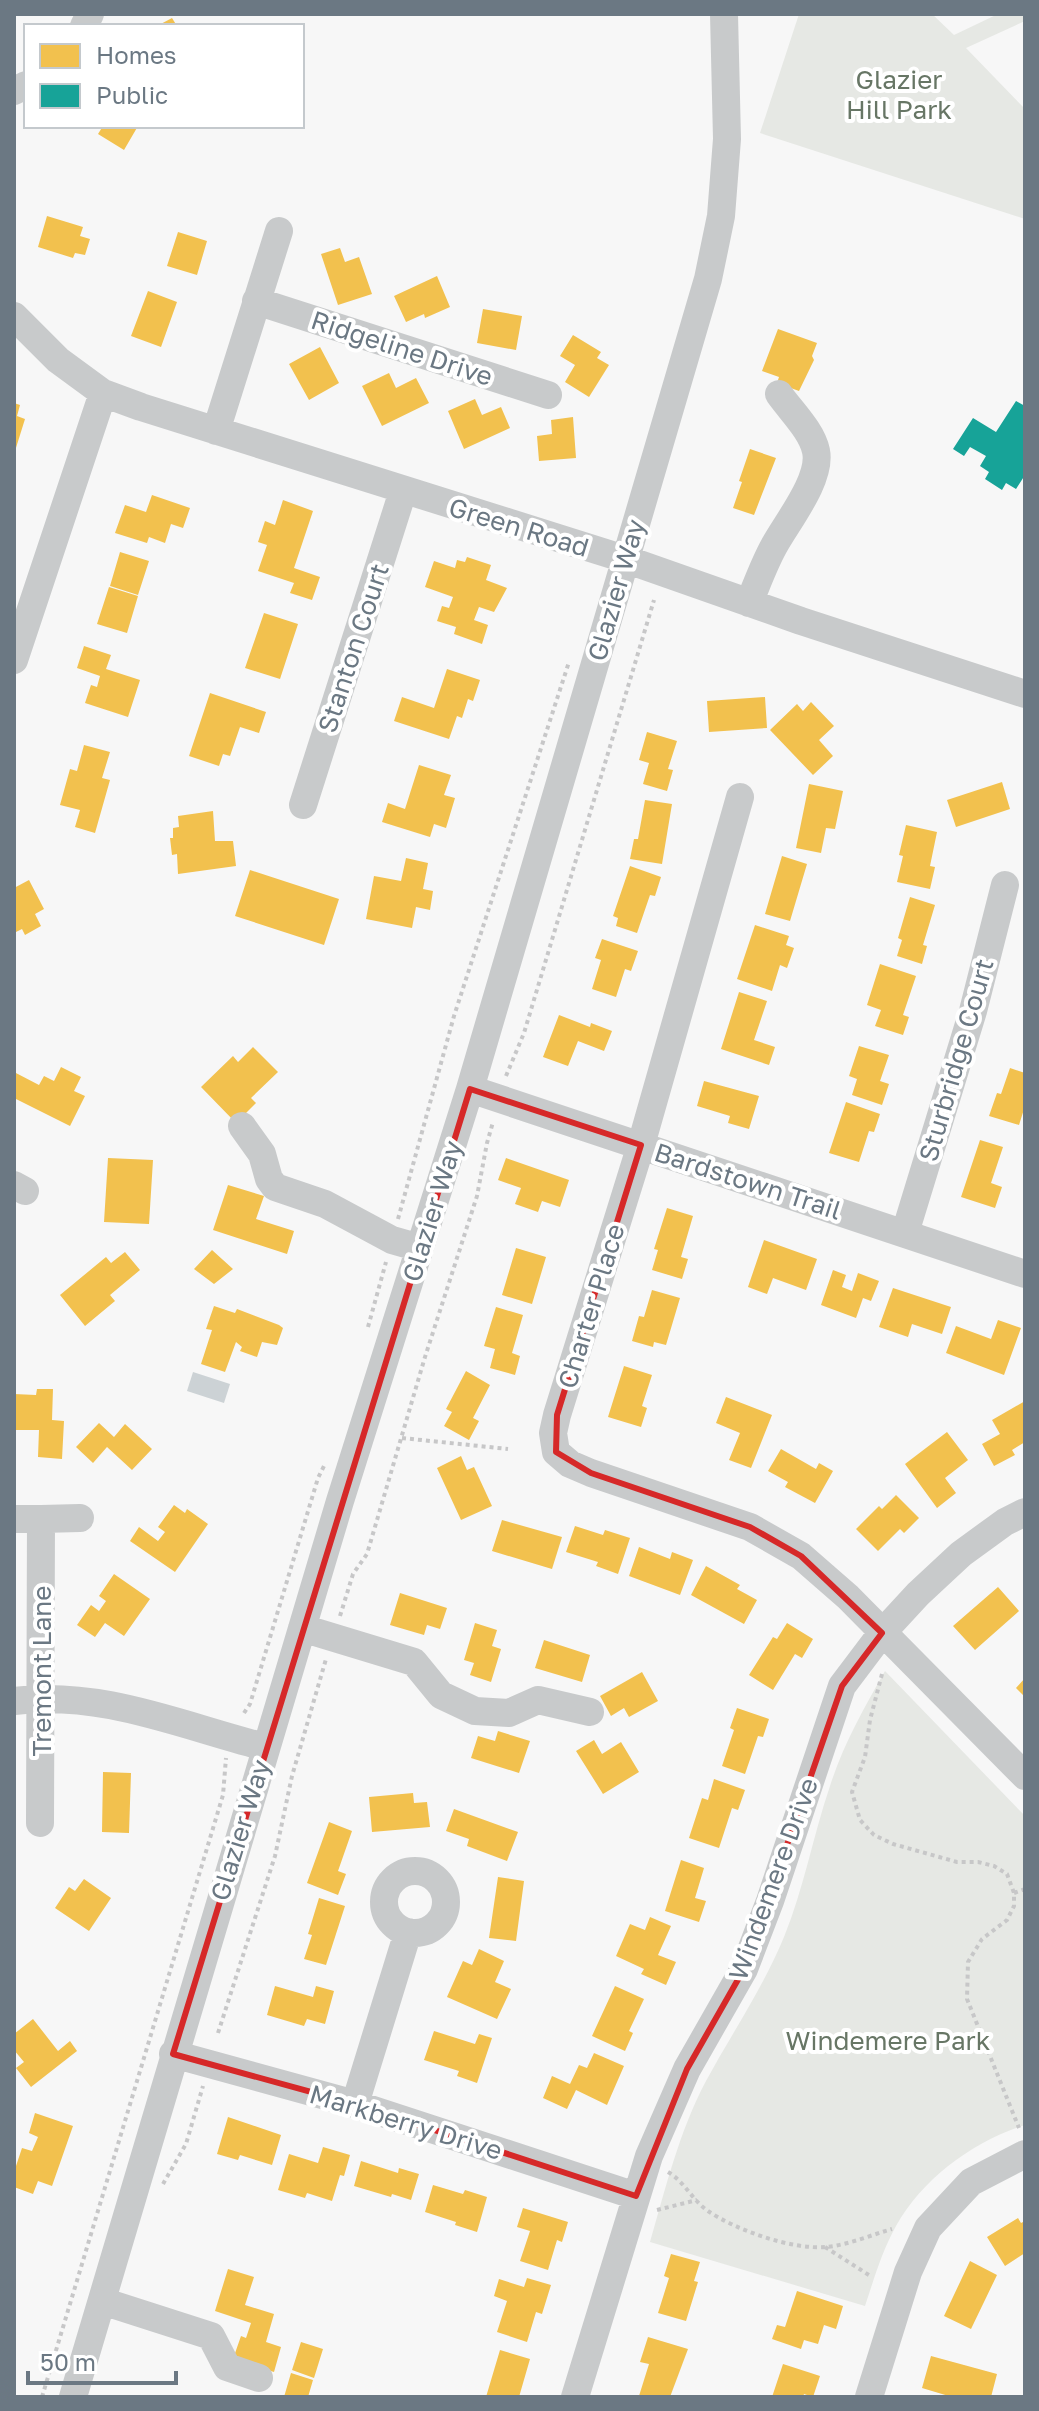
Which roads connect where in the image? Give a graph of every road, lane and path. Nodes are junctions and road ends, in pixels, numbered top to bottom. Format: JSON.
{"nodes":[{"id":1,"x":724,"y":14,"type":"edge"},
{"id":2,"x":279,"y":231,"type":"dead end"},
{"id":3,"x":256,"y":301,"type":"junction"},
{"id":4,"x":14,"y":316,"type":"edge"},
{"id":5,"x":103,"y":393,"type":"junction"},
{"id":6,"x":779,"y":394,"type":"dead end"},
{"id":7,"x":548,"y":395,"type":"dead end"},
{"id":8,"x":216,"y":431,"type":"junction"},
{"id":9,"x":403,"y":491,"type":"junction"},
{"id":10,"x":625,"y":559,"type":"junction"},
{"id":11,"x":654,"y":600,"type":"dead end"},
{"id":12,"x":749,"y":603,"type":"junction"},
{"id":13,"x":14,"y":660,"type":"edge"},
{"id":14,"x":569,"y":660,"type":"dead end"},
{"id":15,"x":1025,"y":694,"type":"edge"},
{"id":16,"x":740,"y":797,"type":"dead end"},
{"id":17,"x":303,"y":805,"type":"dead end"},
{"id":18,"x":1005,"y":885,"type":"dead end"},
{"id":19,"x":506,"y":1076,"type":"dead end"},
{"id":20,"x":470,"y":1089,"type":"junction"},
{"id":21,"x":493,"y":1121,"type":"dead end"},
{"id":22,"x":242,"y":1126,"type":"dead end"},
{"id":23,"x":641,"y":1145,"type":"junction"},
{"id":24,"x":905,"y":1233,"type":"junction"},
{"id":25,"x":392,"y":1240,"type":"junction"},
{"id":26,"x":420,"y":1248,"type":"junction"},
{"id":27,"x":1025,"y":1274,"type":"edge"},
{"id":28,"x":366,"y":1334,"type":"dead end"},
{"id":29,"x":402,"y":1438,"type":"junction"},
{"id":30,"x":508,"y":1449,"type":"dead end"},
{"id":31,"x":330,"y":1453,"type":"dead end"},
{"id":32,"x":1025,"y":1512,"type":"edge"},
{"id":33,"x":80,"y":1518,"type":"dead end"},
{"id":34,"x":27,"y":1519,"type":"edge"},
{"id":35,"x":339,"y":1619,"type":"dead end"},
{"id":36,"x":302,"y":1628,"type":"junction"},
{"id":37,"x":882,"y":1633,"type":"junction"},
{"id":38,"x":326,"y":1659,"type":"dead end"},
{"id":39,"x":884,"y":1668,"type":"dead end"},
{"id":40,"x":27,"y":1699,"type":"edge"},
{"id":41,"x":590,"y":1712,"type":"dead end"},
{"id":42,"x":244,"y":1713,"type":"dead end"},
{"id":43,"x":265,"y":1747,"type":"junction"},
{"id":44,"x":226,"y":1757,"type":"dead end"},
{"id":45,"x":1025,"y":1776,"type":"edge"},
{"id":46,"x":40,"y":1823,"type":"dead end"},
{"id":47,"x":1025,"y":1889,"type":"edge"},
{"id":48,"x":1014,"y":1893,"type":"junction"},
{"id":49,"x":408,"y":1932,"type":"dead end"},
{"id":50,"x":218,"y":2033,"type":"dead end"},
{"id":51,"x":173,"y":2054,"type":"junction"},
{"id":52,"x":205,"y":2080,"type":"dead end"},
{"id":53,"x":355,"y":2104,"type":"junction"},
{"id":54,"x":1022,"y":2141,"type":"edge"},
{"id":55,"x":666,"y":2171,"type":"dead end"},
{"id":56,"x":160,"y":2189,"type":"dead end"},
{"id":57,"x":697,"y":2200,"type":"junction"},
{"id":58,"x":644,"y":2204,"type":"junction"},
{"id":59,"x":892,"y":2229,"type":"dead end"},
{"id":60,"x":825,"y":2247,"type":"junction"},
{"id":61,"x":872,"y":2277,"type":"dead end"},
{"id":62,"x":102,"y":2301,"type":"junction"},
{"id":63,"x":259,"y":2378,"type":"dead end"},
{"id":64,"x":42,"y":2397,"type":"edge"},
{"id":65,"x":73,"y":2397,"type":"edge"},
{"id":66,"x":575,"y":2397,"type":"edge"},
{"id":67,"x":869,"y":2397,"type":"edge"}],
"edges":[{"from":1,"to":10,"type":"street","name":"Glazier Way"},
{"from":2,"to":3,"type":"street"},
{"from":3,"to":7,"type":"street","name":"Ridgeline Drive"},
{"from":3,"to":8,"type":"street"},
{"from":4,"to":5,"type":"street","name":"Green Road"},
{"from":5,"to":8,"type":"street","name":"Green Road"},
{"from":5,"to":13,"type":"street"},
{"from":6,"to":12,"type":"street"},
{"from":8,"to":9,"type":"street","name":"Green Road"},
{"from":9,"to":10,"type":"street","name":"Green Road"},
{"from":9,"to":17,"type":"street","name":"Stanton Court"},
{"from":10,"to":12,"type":"street","name":"Green Road"},
{"from":10,"to":20,"type":"street","name":"Glazier Way"},
{"from":11,"to":19,"type":"path"},
{"from":12,"to":15,"type":"street","name":"Green Road"},
{"from":14,"to":25,"type":"path"},
{"from":16,"to":23,"type":"street","name":"Charter Place"},
{"from":18,"to":24,"type":"street","name":"Sturbridge Court"},
{"from":20,"to":23,"type":"street","name":"Bardstown Trail"},
{"from":20,"to":26,"type":"street","name":"Glazier Way"},
{"from":21,"to":29,"type":"path"},
{"from":22,"to":25,"type":"street"},
{"from":23,"to":24,"type":"street","name":"Bardstown Trail"},
{"from":23,"to":37,"type":"street","name":"Charter Place"},
{"from":24,"to":27,"type":"street","name":"Bardstown Trail"},
{"from":25,"to":26,"type":"street"},
{"from":25,"to":28,"type":"path"},
{"from":26,"to":36,"type":"street","name":"Glazier Way"},
{"from":29,"to":30,"type":"path"},
{"from":29,"to":35,"type":"path"},
{"from":31,"to":42,"type":"path"},
{"from":32,"to":37,"type":"street","name":"Windemere Drive"},
{"from":33,"to":34,"type":"street","name":"Tremont Lane"},
{"from":34,"to":40,"type":"street","name":"Tremont Lane"},
{"from":36,"to":41,"type":"street"},
{"from":36,"to":43,"type":"street","name":"Glazier Way"},
{"from":37,"to":45,"type":"street"},
{"from":37,"to":58,"type":"street","name":"Windemere Drive"},
{"from":38,"to":50,"type":"path"},
{"from":39,"to":48,"type":"path"},
{"from":40,"to":43,"type":"street"},
{"from":40,"to":46,"type":"street","name":"Tremont Lane"},
{"from":43,"to":51,"type":"street","name":"Glazier Way"},
{"from":44,"to":64,"type":"path"},
{"from":47,"to":48,"type":"path"},
{"from":48,"to":54,"type":"path"},
{"from":49,"to":53,"type":"street"},
{"from":51,"to":53,"type":"street","name":"Markberry Drive"},
{"from":51,"to":62,"type":"street","name":"Glazier Way"},
{"from":52,"to":56,"type":"path"},
{"from":53,"to":58,"type":"street","name":"Markberry Drive"},
{"from":54,"to":67,"type":"street"},
{"from":55,"to":57,"type":"path"},
{"from":57,"to":58,"type":"path"},
{"from":57,"to":60,"type":"path"},
{"from":58,"to":66,"type":"street","name":"Windemere Drive"},
{"from":59,"to":60,"type":"path"},
{"from":60,"to":61,"type":"path"},
{"from":62,"to":63,"type":"street"},
{"from":62,"to":65,"type":"street","name":"Glazier Way"}]}
